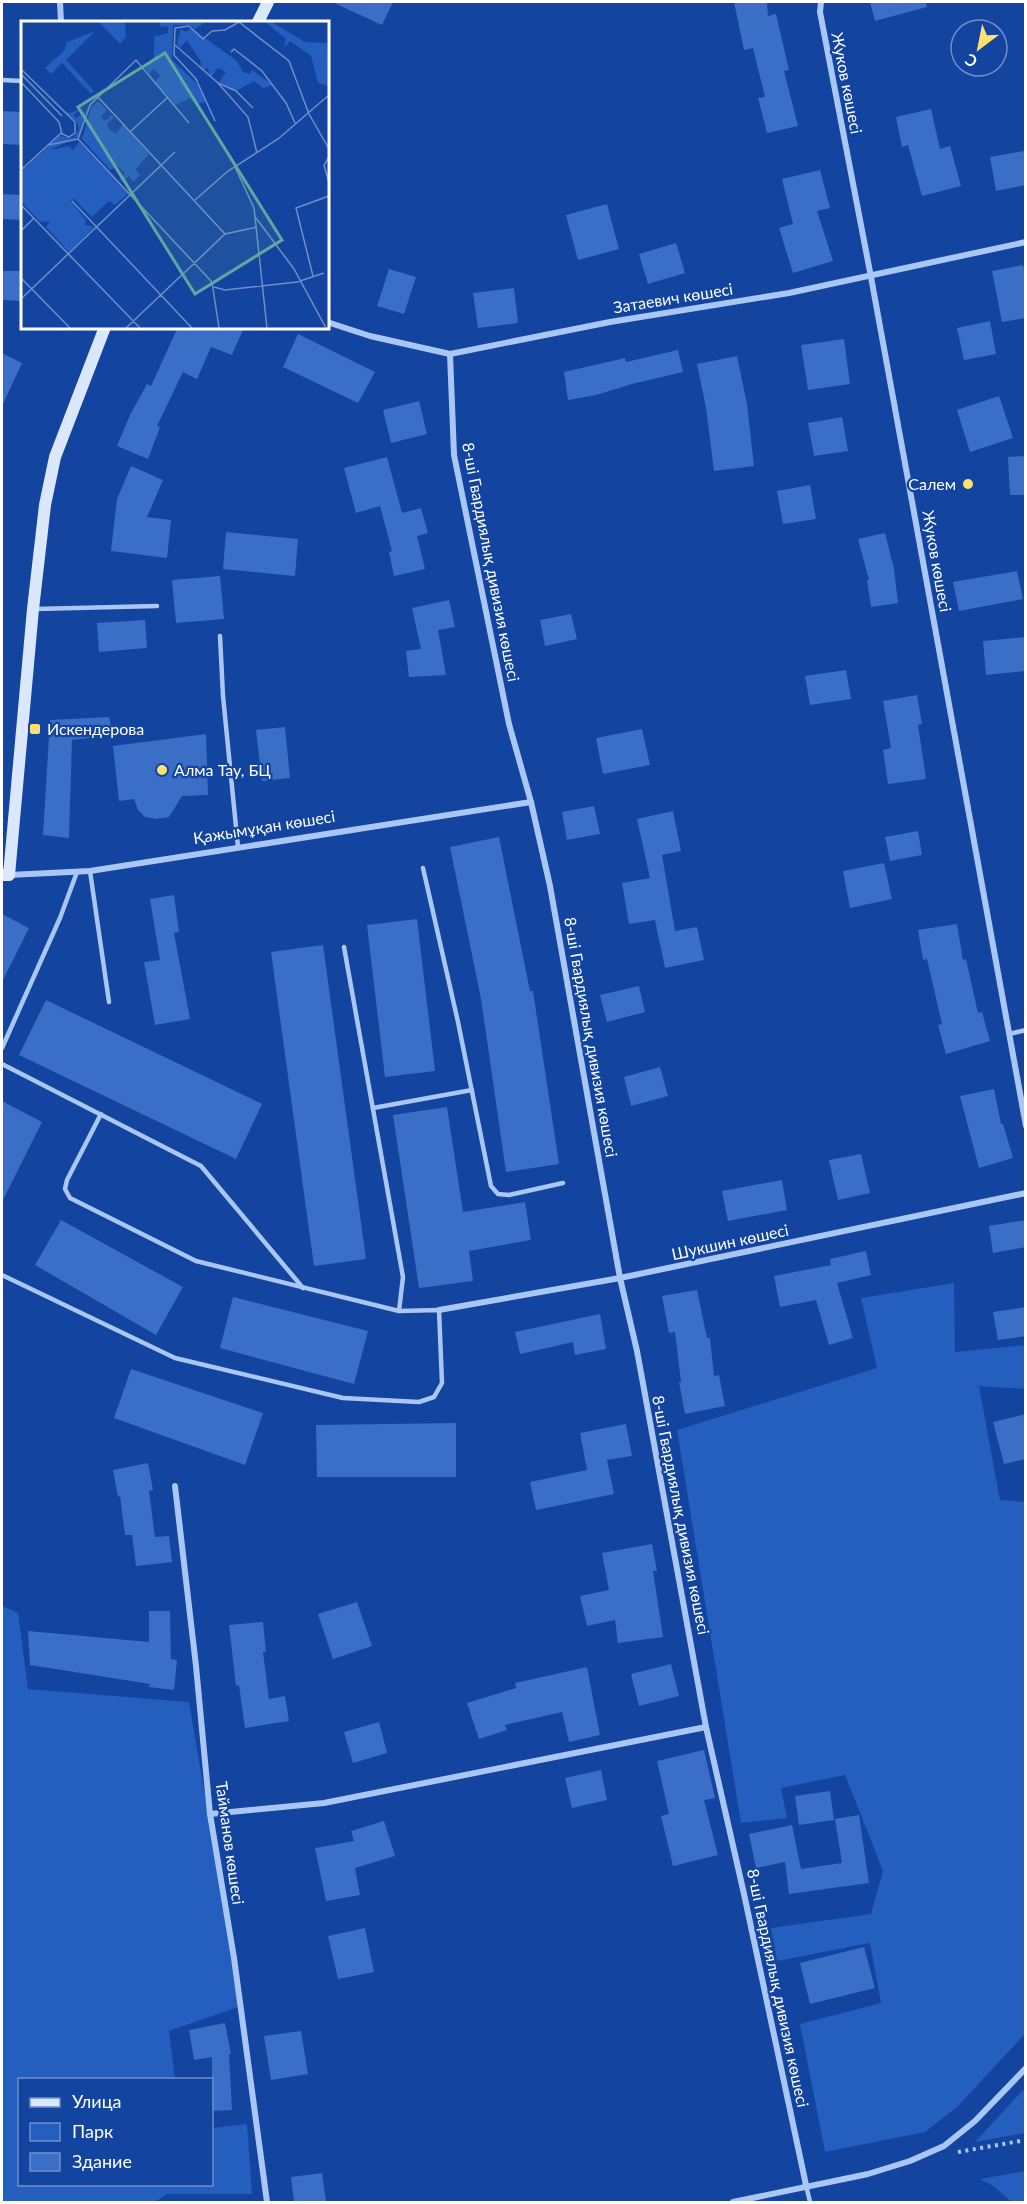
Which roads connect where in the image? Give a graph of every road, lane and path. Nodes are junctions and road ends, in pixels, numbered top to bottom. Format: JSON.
{"nodes":[{"id":1,"x":60,"y":2,"type":"edge"},
{"id":2,"x":268,"y":2,"type":"edge"},
{"id":3,"x":821,"y":2,"type":"edge"},
{"id":4,"x":61,"y":21,"type":"edge"},
{"id":5,"x":258,"y":21,"type":"edge"},
{"id":6,"x":2,"y":80,"type":"edge"},
{"id":7,"x":21,"y":81,"type":"edge"},
{"id":8,"x":1026,"y":242,"type":"edge"},
{"id":9,"x":871,"y":277,"type":"junction"},
{"id":10,"x":328,"y":322,"type":"edge"},
{"id":11,"x":105,"y":328,"type":"edge"},
{"id":12,"x":450,"y":354,"type":"junction"},
{"id":13,"x":157,"y":606,"type":"dead end"},
{"id":14,"x":33,"y":609,"type":"junction"},
{"id":15,"x":220,"y":636,"type":"dead end"},
{"id":16,"x":531,"y":802,"type":"junction"},
{"id":17,"x":238,"y":847,"type":"junction"},
{"id":18,"x":423,"y":868,"type":"dead end"},
{"id":19,"x":90,"y":871,"type":"junction"},
{"id":20,"x":77,"y":872,"type":"junction"},
{"id":21,"x":5,"y":875,"type":"edge"},
{"id":22,"x":344,"y":947,"type":"dead end"},
{"id":23,"x":109,"y":1002,"type":"dead end"},
{"id":24,"x":1026,"y":1030,"type":"edge"},
{"id":25,"x":1009,"y":1034,"type":"junction"},
{"id":26,"x":2,"y":1048,"type":"edge"},
{"id":27,"x":2,"y":1064,"type":"edge"},
{"id":28,"x":472,"y":1090,"type":"junction"},
{"id":29,"x":373,"y":1108,"type":"junction"},
{"id":30,"x":101,"y":1114,"type":"junction"},
{"id":31,"x":1026,"y":1126,"type":"edge"},
{"id":32,"x":563,"y":1183,"type":"dead end"},
{"id":33,"x":1026,"y":1193,"type":"edge"},
{"id":34,"x":2,"y":1275,"type":"edge"},
{"id":35,"x":620,"y":1278,"type":"junction"},
{"id":36,"x":303,"y":1288,"type":"junction"},
{"id":37,"x":399,"y":1311,"type":"junction"},
{"id":38,"x":439,"y":1311,"type":"junction"},
{"id":39,"x":175,"y":1486,"type":"dead end"},
{"id":40,"x":706,"y":1727,"type":"junction"},
{"id":41,"x":210,"y":1814,"type":"junction"},
{"id":42,"x":1026,"y":2068,"type":"edge"},
{"id":43,"x":1026,"y":2140,"type":"edge"},
{"id":44,"x":956,"y":2153,"type":"dead end"},
{"id":45,"x":806,"y":2185,"type":"junction"},
{"id":46,"x":267,"y":2202,"type":"edge"},
{"id":47,"x":733,"y":2202,"type":"edge"},
{"id":48,"x":810,"y":2202,"type":"edge"}],
"edges":[{"from":1,"to":4,"type":"street"},
{"from":2,"to":5,"type":"street"},
{"from":3,"to":9,"type":"street","name":"Жуков көшесі"},
{"from":6,"to":7,"type":"lane"},
{"from":8,"to":9,"type":"street","name":"Затаевич көшесі"},
{"from":9,"to":12,"type":"street","name":"Затаевич көшесі"},
{"from":9,"to":25,"type":"street","name":"Жуков көшесі"},
{"from":10,"to":12,"type":"street","name":"Затаевич көшесі"},
{"from":11,"to":14,"type":"street"},
{"from":12,"to":16,"type":"street","name":"8-ші Гвардиялық дивизия көшесі"},
{"from":13,"to":14,"type":"lane"},
{"from":14,"to":21,"type":"street"},
{"from":15,"to":17,"type":"lane"},
{"from":16,"to":17,"type":"street","name":"Қажымұқан көшесі"},
{"from":16,"to":35,"type":"street","name":"8-ші Гвардиялық дивизия көшесі"},
{"from":17,"to":19,"type":"street","name":"Қажымұқан көшесі"},
{"from":18,"to":28,"type":"lane"},
{"from":19,"to":20,"type":"street","name":"Қажымұқан көшесі"},
{"from":19,"to":23,"type":"lane"},
{"from":20,"to":21,"type":"street","name":"Қажымұқан көшесі"},
{"from":20,"to":26,"type":"lane"},
{"from":22,"to":29,"type":"lane"},
{"from":24,"to":25,"type":"lane"},
{"from":25,"to":31,"type":"street","name":"Жуков көшесі"},
{"from":27,"to":30,"type":"lane"},
{"from":28,"to":29,"type":"lane"},
{"from":28,"to":32,"type":"lane"},
{"from":29,"to":37,"type":"lane"},
{"from":30,"to":36,"type":"lane"},
{"from":30,"to":36,"type":"lane"},
{"from":33,"to":35,"type":"street","name":"Шукшин көшесі"},
{"from":34,"to":38,"type":"lane"},
{"from":35,"to":38,"type":"street","name":"Шукшин көшесі"},
{"from":35,"to":40,"type":"street","name":"8-ші Гвардиялық дивизия көшесі"},
{"from":36,"to":37,"type":"lane"},
{"from":37,"to":38,"type":"lane"},
{"from":39,"to":41,"type":"street","name":"Тайманов көшесі"},
{"from":40,"to":41,"type":"street"},
{"from":40,"to":45,"type":"street","name":"8-ші Гвардиялық дивизия көшесі"},
{"from":41,"to":46,"type":"street","name":"Тайманов көшесі"},
{"from":42,"to":45,"type":"street"},
{"from":43,"to":44,"type":"path"},
{"from":45,"to":47,"type":"street"},
{"from":45,"to":48,"type":"lane"}]}
